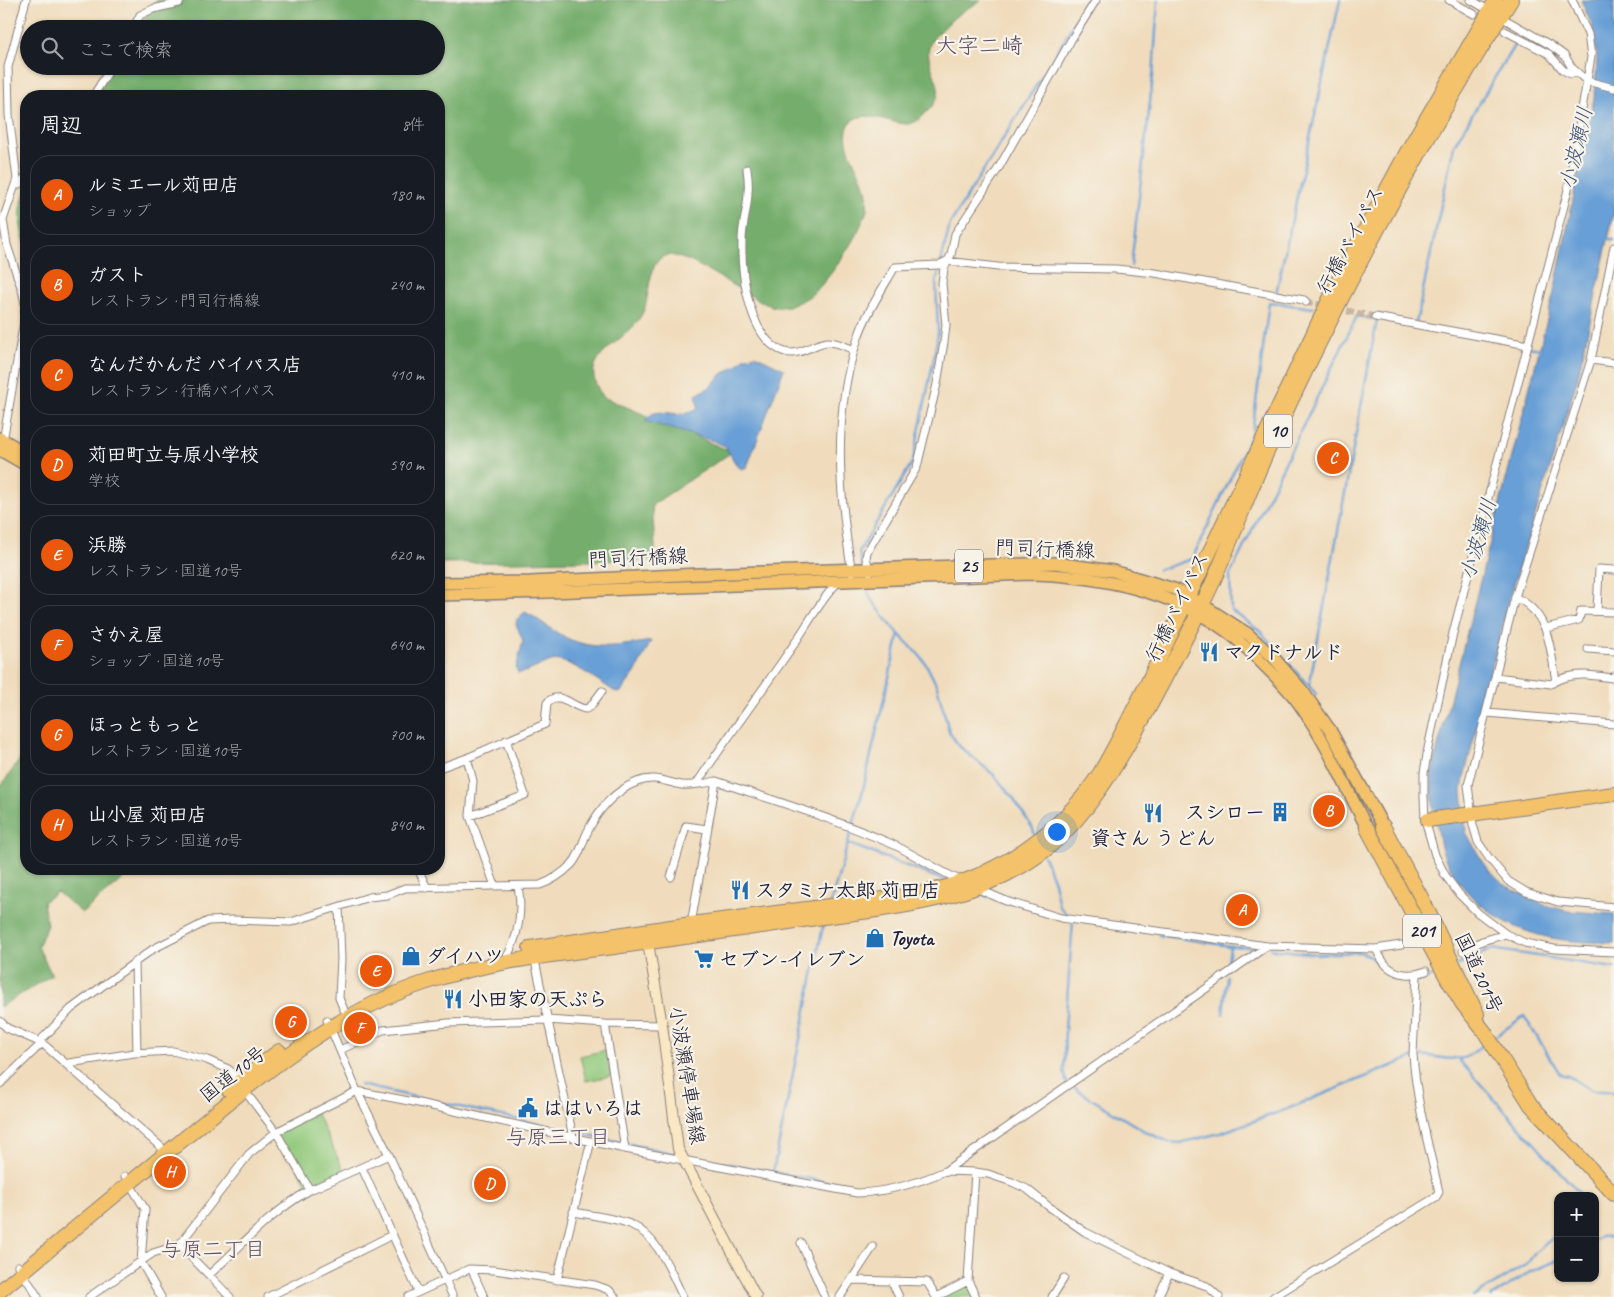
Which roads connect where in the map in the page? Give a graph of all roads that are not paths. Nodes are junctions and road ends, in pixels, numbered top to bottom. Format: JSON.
{"nodes":[{"id":1,"x":26,"y":0,"type":"edge"},
{"id":2,"x":181,"y":0,"type":"edge"},
{"id":3,"x":1096,"y":0,"type":"edge"},
{"id":4,"x":1449,"y":0,"type":"edge"},
{"id":5,"x":1471,"y":0,"type":"edge"},
{"id":6,"x":1511,"y":0,"type":"edge"},
{"id":7,"x":1572,"y":0,"type":"edge"},
{"id":8,"x":1495,"y":9,"type":"edge"},
{"id":9,"x":1474,"y":14,"type":"dead end"},
{"id":10,"x":21,"y":20,"type":"edge"},
{"id":11,"x":138,"y":20,"type":"edge"},
{"id":12,"x":20,"y":22,"type":"edge"},
{"id":13,"x":1505,"y":31,"type":"dead end"},
{"id":14,"x":1577,"y":72,"type":"junction"},
{"id":15,"x":106,"y":75,"type":"edge"},
{"id":16,"x":1587,"y":81,"type":"junction"},
{"id":17,"x":1614,"y":88,"type":"edge"},
{"id":18,"x":97,"y":90,"type":"edge"},
{"id":19,"x":747,"y":169,"type":"dead end"},
{"id":20,"x":20,"y":184,"type":"edge"},
{"id":21,"x":15,"y":186,"type":"junction"},
{"id":22,"x":2,"y":212,"type":"edge"},
{"id":23,"x":1614,"y":247,"type":"edge"},
{"id":24,"x":948,"y":261,"type":"junction"},
{"id":25,"x":20,"y":289,"type":"edge"},
{"id":26,"x":1306,"y":302,"type":"tunnel mouth"},
{"id":27,"x":1375,"y":317,"type":"tunnel mouth"},
{"id":28,"x":20,"y":338,"type":"edge"},
{"id":29,"x":1528,"y":345,"type":"junction"},
{"id":30,"x":854,"y":350,"type":"junction"},
{"id":31,"x":1591,"y":360,"type":"junction"},
{"id":32,"x":1614,"y":363,"type":"edge"},
{"id":33,"x":1,"y":445,"type":"edge"},
{"id":34,"x":20,"y":451,"type":"edge"},
{"id":35,"x":20,"y":460,"type":"edge"},
{"id":36,"x":1614,"y":570,"type":"edge"},
{"id":37,"x":852,"y":575,"type":"junction"},
{"id":38,"x":870,"y":575,"type":"junction"},
{"id":39,"x":839,"y":581,"type":"junction"},
{"id":40,"x":445,"y":583,"type":"edge"},
{"id":41,"x":445,"y":595,"type":"edge"},
{"id":42,"x":1515,"y":597,"type":"junction"},
{"id":43,"x":1185,"y":600,"type":"junction"},
{"id":44,"x":1200,"y":609,"type":"junction"},
{"id":45,"x":1597,"y":611,"type":"junction"},
{"id":46,"x":1614,"y":612,"type":"edge"},
{"id":47,"x":1546,"y":628,"type":"junction"},
{"id":48,"x":1588,"y":649,"type":"dead end"},
{"id":49,"x":1614,"y":651,"type":"edge"},
{"id":50,"x":1614,"y":676,"type":"edge"},
{"id":51,"x":1496,"y":677,"type":"junction"},
{"id":52,"x":1556,"y":681,"type":"junction"},
{"id":53,"x":602,"y":691,"type":"dead end"},
{"id":54,"x":1487,"y":714,"type":"junction"},
{"id":55,"x":1614,"y":724,"type":"edge"},
{"id":56,"x":506,"y":740,"type":"junction"},
{"id":57,"x":467,"y":758,"type":"junction"},
{"id":58,"x":445,"y":766,"type":"edge"},
{"id":59,"x":716,"y":782,"type":"junction"},
{"id":60,"x":697,"y":783,"type":"junction"},
{"id":61,"x":1614,"y":794,"type":"edge"},
{"id":62,"x":1471,"y":814,"type":"junction"},
{"id":63,"x":470,"y":816,"type":"junction"},
{"id":64,"x":1428,"y":820,"type":"dead end"},
{"id":65,"x":1383,"y":826,"type":"joint"},
{"id":66,"x":1367,"y":828,"type":"joint"},
{"id":67,"x":707,"y":829,"type":"junction"},
{"id":68,"x":421,"y":875,"type":"edge"},
{"id":69,"x":671,"y":877,"type":"dead end"},
{"id":70,"x":963,"y":882,"type":"junction"},
{"id":71,"x":495,"y":886,"type":"junction"},
{"id":72,"x":518,"y":886,"type":"junction"},
{"id":73,"x":426,"y":888,"type":"junction"},
{"id":74,"x":977,"y":888,"type":"junction"},
{"id":75,"x":339,"y":907,"type":"junction"},
{"id":76,"x":1614,"y":907,"type":"edge"},
{"id":77,"x":691,"y":924,"type":"junction"},
{"id":78,"x":1506,"y":934,"type":"junction"},
{"id":79,"x":647,"y":937,"type":"junction"},
{"id":80,"x":1401,"y":945,"type":"dead end"},
{"id":81,"x":1267,"y":946,"type":"junction"},
{"id":82,"x":1376,"y":949,"type":"junction"},
{"id":83,"x":1462,"y":951,"type":"dead end"},
{"id":84,"x":533,"y":952,"type":"junction"},
{"id":85,"x":1614,"y":952,"type":"edge"},
{"id":86,"x":507,"y":957,"type":"junction"},
{"id":87,"x":135,"y":962,"type":"junction"},
{"id":88,"x":1426,"y":971,"type":"dead end"},
{"id":89,"x":1417,"y":975,"type":"junction"},
{"id":90,"x":344,"y":1010,"type":"junction"},
{"id":91,"x":547,"y":1020,"type":"junction"},
{"id":92,"x":0,"y":1021,"type":"edge"},
{"id":93,"x":328,"y":1023,"type":"junction"},
{"id":94,"x":605,"y":1024,"type":"junction"},
{"id":95,"x":662,"y":1025,"type":"junction"},
{"id":96,"x":1484,"y":1031,"type":"junction"},
{"id":97,"x":42,"y":1043,"type":"junction"},
{"id":98,"x":340,"y":1050,"type":"junction"},
{"id":99,"x":137,"y":1053,"type":"junction"},
{"id":100,"x":68,"y":1066,"type":"junction"},
{"id":101,"x":0,"y":1084,"type":"edge"},
{"id":102,"x":242,"y":1085,"type":"junction"},
{"id":103,"x":357,"y":1091,"type":"junction"},
{"id":104,"x":276,"y":1132,"type":"junction"},
{"id":105,"x":573,"y":1137,"type":"junction"},
{"id":106,"x":591,"y":1141,"type":"junction"},
{"id":107,"x":161,"y":1147,"type":"junction"},
{"id":108,"x":625,"y":1148,"type":"junction"},
{"id":109,"x":389,"y":1155,"type":"junction"},
{"id":110,"x":684,"y":1160,"type":"junction"},
{"id":111,"x":362,"y":1168,"type":"junction"},
{"id":112,"x":945,"y":1171,"type":"junction"},
{"id":113,"x":974,"y":1172,"type":"junction"},
{"id":114,"x":127,"y":1180,"type":"junction"},
{"id":115,"x":310,"y":1190,"type":"junction"},
{"id":116,"x":1614,"y":1194,"type":"edge"},
{"id":117,"x":573,"y":1212,"type":"junction"},
{"id":118,"x":392,"y":1235,"type":"junction"},
{"id":119,"x":801,"y":1243,"type":"dead end"},
{"id":120,"x":178,"y":1245,"type":"junction"},
{"id":121,"x":873,"y":1247,"type":"dead end"},
{"id":122,"x":141,"y":1262,"type":"junction"},
{"id":123,"x":20,"y":1269,"type":"junction"},
{"id":124,"x":472,"y":1270,"type":"junction"},
{"id":125,"x":1169,"y":1274,"type":"junction"},
{"id":126,"x":209,"y":1275,"type":"junction"},
{"id":127,"x":1064,"y":1278,"type":"dead end"},
{"id":128,"x":446,"y":1280,"type":"junction"},
{"id":129,"x":557,"y":1280,"type":"junction"},
{"id":130,"x":852,"y":1280,"type":"junction"},
{"id":131,"x":0,"y":1281,"type":"edge"},
{"id":132,"x":968,"y":1281,"type":"junction"},
{"id":133,"x":892,"y":1282,"type":"junction"},
{"id":134,"x":101,"y":1289,"type":"junction"},
{"id":135,"x":0,"y":1291,"type":"edge"},
{"id":136,"x":418,"y":1292,"type":"junction"},
{"id":137,"x":38,"y":1297,"type":"edge"},
{"id":138,"x":89,"y":1297,"type":"edge"},
{"id":139,"x":106,"y":1297,"type":"edge"},
{"id":140,"x":161,"y":1297,"type":"edge"},
{"id":141,"x":230,"y":1297,"type":"edge"},
{"id":142,"x":268,"y":1297,"type":"edge"},
{"id":143,"x":408,"y":1297,"type":"edge"},
{"id":144,"x":453,"y":1297,"type":"edge"},
{"id":145,"x":484,"y":1297,"type":"edge"},
{"id":146,"x":615,"y":1297,"type":"edge"},
{"id":147,"x":683,"y":1297,"type":"edge"},
{"id":148,"x":756,"y":1297,"type":"edge"},
{"id":149,"x":825,"y":1297,"type":"edge"},
{"id":150,"x":840,"y":1297,"type":"edge"},
{"id":151,"x":899,"y":1297,"type":"edge"},
{"id":152,"x":976,"y":1297,"type":"edge"},
{"id":153,"x":1052,"y":1297,"type":"edge"},
{"id":154,"x":1158,"y":1297,"type":"edge"},
{"id":155,"x":1220,"y":1297,"type":"edge"},
{"id":156,"x":1273,"y":1297,"type":"edge"}],
"edges":[{"from":1,"to":10,"type":"street"},
{"from":2,"to":11,"type":"street"},
{"from":3,"to":24,"type":"street"},
{"from":4,"to":9,"type":"street"},
{"from":5,"to":8,"type":"street"},
{"from":6,"to":8,"type":"highway","name":"行橋バイパス","number":"10"},
{"from":7,"to":16,"type":"street"},
{"from":8,"to":14,"type":"street"},
{"from":8,"to":43,"type":"highway","name":"行橋バイパス","number":"10"},
{"from":8,"to":44,"type":"highway","name":"行橋バイパス","number":"10"},
{"from":12,"to":21,"type":"street"},
{"from":13,"to":14,"type":"street"},
{"from":14,"to":16,"type":"street"},
{"from":15,"to":18,"type":"street"},
{"from":16,"to":17,"type":"street"},
{"from":16,"to":29,"type":"street"},
{"from":19,"to":30,"type":"street"},
{"from":20,"to":21,"type":"street"},
{"from":21,"to":22,"type":"street"},
{"from":22,"to":25,"type":"street"},
{"from":23,"to":31,"type":"street"},
{"from":24,"to":26,"type":"street"},
{"from":24,"to":30,"type":"street"},
{"from":24,"to":38,"type":"street"},
{"from":27,"to":29,"type":"street"},
{"from":28,"to":33,"type":"street"},
{"from":29,"to":78,"type":"street"},
{"from":30,"to":37,"type":"street"},
{"from":31,"to":32,"type":"street"},
{"from":31,"to":42,"type":"street"},
{"from":33,"to":34,"type":"main road"},
{"from":33,"to":35,"type":"main road"},
{"from":36,"to":45,"type":"street"},
{"from":37,"to":38,"type":"main road","name":"門司行橋線","number":"25"},
{"from":37,"to":39,"type":"main road","name":"門司行橋線","number":"25"},
{"from":37,"to":40,"type":"main road","name":"門司行橋線","number":"25"},
{"from":38,"to":43,"type":"main road","name":"門司行橋線","number":"25"},
{"from":39,"to":41,"type":"main road","name":"門司行橋線","number":"25"},
{"from":39,"to":60,"type":"street"},
{"from":42,"to":47,"type":"street"},
{"from":42,"to":51,"type":"street"},
{"from":43,"to":44,"type":"main road","name":"門司行橋線","number":"25"},
{"from":43,"to":70,"type":"highway","name":"行橋バイパス","number":"10"},
{"from":44,"to":65,"type":"main road","name":"門司行橋線","number":"25"},
{"from":44,"to":66,"type":"main road","name":"門司行橋線","number":"25"},
{"from":44,"to":74,"type":"highway","name":"行橋バイパス","number":"10"},
{"from":45,"to":46,"type":"street"},
{"from":45,"to":47,"type":"street"},
{"from":47,"to":52,"type":"street"},
{"from":48,"to":49,"type":"street"},
{"from":50,"to":52,"type":"street"},
{"from":51,"to":52,"type":"street"},
{"from":51,"to":54,"type":"street"},
{"from":53,"to":56,"type":"street"},
{"from":54,"to":55,"type":"street"},
{"from":54,"to":62,"type":"street"},
{"from":56,"to":57,"type":"street"},
{"from":56,"to":63,"type":"street"},
{"from":57,"to":58,"type":"street"},
{"from":57,"to":63,"type":"street"},
{"from":59,"to":60,"type":"street"},
{"from":59,"to":67,"type":"street"},
{"from":59,"to":70,"type":"street"},
{"from":60,"to":72,"type":"street"},
{"from":61,"to":62,"type":"highway"},
{"from":62,"to":64,"type":"highway"},
{"from":62,"to":76,"type":"street"},
{"from":63,"to":71,"type":"street"},
{"from":65,"to":96,"type":"highway","name":"国道201号","number":"201"},
{"from":66,"to":96,"type":"highway","name":"国道201号","number":"201"},
{"from":67,"to":69,"type":"street"},
{"from":67,"to":77,"type":"street"},
{"from":68,"to":73,"type":"street"},
{"from":70,"to":74,"type":"street"},
{"from":70,"to":77,"type":"highway","name":"行橋バイパス","number":"10"},
{"from":71,"to":72,"type":"street"},
{"from":71,"to":73,"type":"street"},
{"from":72,"to":86,"type":"street"},
{"from":73,"to":75,"type":"street"},
{"from":74,"to":79,"type":"highway","name":"行橋バイパス","number":"10"},
{"from":74,"to":81,"type":"street"},
{"from":75,"to":87,"type":"street"},
{"from":75,"to":90,"type":"street"},
{"from":77,"to":79,"type":"highway","name":"行橋バイパス","number":"10"},
{"from":78,"to":83,"type":"street"},
{"from":78,"to":85,"type":"street"},
{"from":79,"to":84,"type":"highway","name":"国道10号","number":"10"},
{"from":79,"to":95,"type":"main road","name":"小波瀬停車場線"},
{"from":80,"to":82,"type":"street"},
{"from":81,"to":82,"type":"street"},
{"from":81,"to":112,"type":"street"},
{"from":82,"to":89,"type":"street"},
{"from":84,"to":86,"type":"highway","name":"国道10号","number":"10"},
{"from":84,"to":91,"type":"street"},
{"from":86,"to":90,"type":"highway","name":"国道10号","number":"10"},
{"from":86,"to":93,"type":"highway","name":"国道10号","number":"10"},
{"from":87,"to":97,"type":"street"},
{"from":87,"to":99,"type":"street"},
{"from":88,"to":89,"type":"street"},
{"from":89,"to":156,"type":"street"},
{"from":90,"to":93,"type":"highway","name":"国道10号","number":"10"},
{"from":91,"to":94,"type":"street"},
{"from":91,"to":98,"type":"street"},
{"from":91,"to":105,"type":"street"},
{"from":92,"to":97,"type":"street"},
{"from":93,"to":98,"type":"street"},
{"from":93,"to":102,"type":"highway","name":"国道10号","number":"10"},
{"from":94,"to":95,"type":"street"},
{"from":94,"to":108,"type":"street"},
{"from":95,"to":110,"type":"main road","name":"小波瀬停車場線"},
{"from":96,"to":116,"type":"highway","name":"国道201号","number":"201"},
{"from":97,"to":100,"type":"street"},
{"from":97,"to":101,"type":"street"},
{"from":98,"to":103,"type":"street"},
{"from":99,"to":100,"type":"street"},
{"from":99,"to":102,"type":"street"},
{"from":100,"to":107,"type":"street"},
{"from":102,"to":104,"type":"street"},
{"from":102,"to":107,"type":"highway","name":"国道10号","number":"10"},
{"from":102,"to":114,"type":"highway","name":"国道10号","number":"10"},
{"from":103,"to":104,"type":"street"},
{"from":103,"to":105,"type":"street"},
{"from":103,"to":109,"type":"street"},
{"from":104,"to":115,"type":"street"},
{"from":104,"to":120,"type":"street"},
{"from":105,"to":106,"type":"street"},
{"from":106,"to":108,"type":"street"},
{"from":106,"to":117,"type":"street"},
{"from":107,"to":114,"type":"highway","name":"国道10号","number":"10"},
{"from":108,"to":110,"type":"street"},
{"from":109,"to":111,"type":"street"},
{"from":109,"to":128,"type":"street"},
{"from":110,"to":112,"type":"street"},
{"from":110,"to":148,"type":"main road","name":"小波瀬停車場線"},
{"from":111,"to":115,"type":"street"},
{"from":111,"to":118,"type":"street"},
{"from":112,"to":113,"type":"street"},
{"from":113,"to":125,"type":"street"},
{"from":113,"to":132,"type":"street"},
{"from":114,"to":122,"type":"street"},
{"from":114,"to":123,"type":"highway","name":"国道10号","number":"10"},
{"from":115,"to":126,"type":"street"},
{"from":117,"to":129,"type":"street"},
{"from":117,"to":147,"type":"street"},
{"from":118,"to":136,"type":"street"},
{"from":118,"to":142,"type":"street"},
{"from":119,"to":149,"type":"street"},
{"from":120,"to":122,"type":"street"},
{"from":120,"to":126,"type":"street"},
{"from":121,"to":130,"type":"street"},
{"from":122,"to":134,"type":"street"},
{"from":122,"to":140,"type":"street"},
{"from":123,"to":131,"type":"highway","name":"国道10号","number":"10"},
{"from":123,"to":135,"type":"highway","name":"国道10号","number":"10"},
{"from":123,"to":137,"type":"street"},
{"from":124,"to":128,"type":"street"},
{"from":124,"to":129,"type":"street"},
{"from":124,"to":145,"type":"street"},
{"from":125,"to":154,"type":"street"},
{"from":125,"to":155,"type":"street"},
{"from":126,"to":141,"type":"street"},
{"from":127,"to":153,"type":"street"},
{"from":128,"to":136,"type":"street"},
{"from":128,"to":144,"type":"street"},
{"from":129,"to":146,"type":"street"},
{"from":130,"to":133,"type":"street"},
{"from":130,"to":150,"type":"street"},
{"from":132,"to":133,"type":"street"},
{"from":132,"to":152,"type":"street"},
{"from":133,"to":151,"type":"street"},
{"from":134,"to":138,"type":"street"},
{"from":134,"to":139,"type":"street"},
{"from":136,"to":143,"type":"street"}]}
